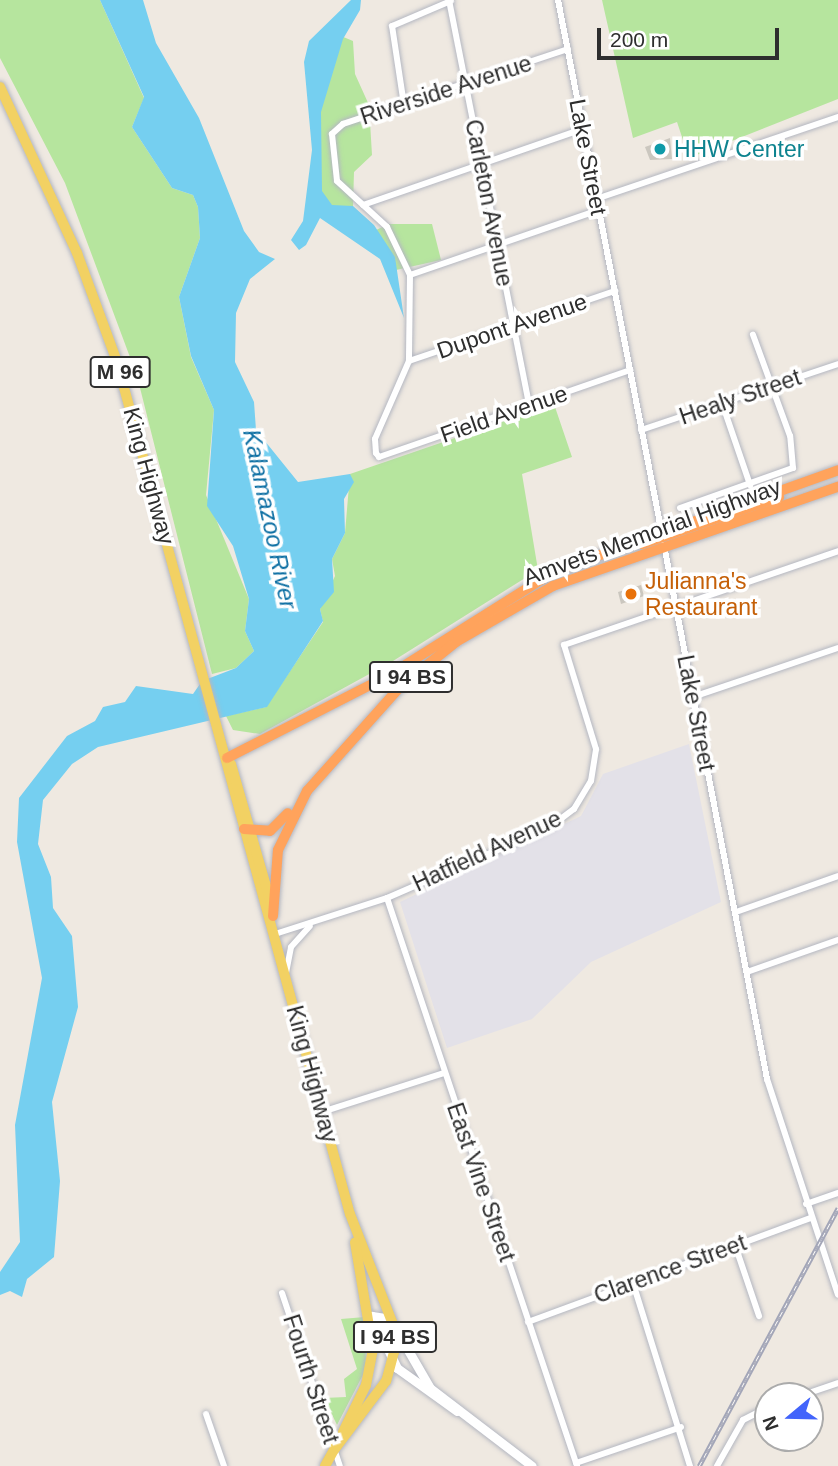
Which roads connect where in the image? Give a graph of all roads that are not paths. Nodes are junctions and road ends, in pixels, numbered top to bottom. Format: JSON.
{"nodes":[{"id":1,"x":450,"y":0,"type":"edge"},
{"id":2,"x":558,"y":0,"type":"edge"},
{"id":3,"x":568,"y":48,"type":"junction"},
{"id":4,"x":465,"y":83,"type":"junction"},
{"id":5,"x":0,"y":87,"type":"edge"},
{"id":6,"x":404,"y":104,"type":"junction"},
{"id":7,"x":838,"y":117,"type":"edge"},
{"id":8,"x":582,"y":129,"type":"junction"},
{"id":9,"x":482,"y":164,"type":"junction"},
{"id":10,"x":596,"y":199,"type":"junction"},
{"id":11,"x":363,"y":205,"type":"junction"},
{"id":12,"x":599,"y":210,"type":"junction"},
{"id":13,"x":497,"y":244,"type":"junction"},
{"id":14,"x":410,"y":275,"type":"junction"},
{"id":15,"x":615,"y":291,"type":"junction"},
{"id":16,"x":513,"y":326,"type":"junction"},
{"id":17,"x":754,"y":335,"type":"dead end"},
{"id":18,"x":410,"y":361,"type":"junction"},
{"id":19,"x":838,"y":364,"type":"edge"},
{"id":20,"x":630,"y":370,"type":"junction"},
{"id":21,"x":773,"y":385,"type":"junction"},
{"id":22,"x":722,"y":402,"type":"junction"},
{"id":23,"x":529,"y":405,"type":"junction"},
{"id":24,"x":641,"y":430,"type":"junction"},
{"id":25,"x":838,"y":470,"type":"edge"},
{"id":26,"x":750,"y":485,"type":"junction"},
{"id":27,"x":838,"y":487,"type":"edge"},
{"id":28,"x":680,"y":508,"type":"dead end"},
{"id":29,"x":663,"y":538,"type":"junction"},
{"id":30,"x":838,"y":551,"type":"edge"},
{"id":31,"x":674,"y":608,"type":"junction"},
{"id":32,"x":838,"y":648,"type":"edge"},
{"id":33,"x":693,"y":697,"type":"junction"},
{"id":34,"x":226,"y":758,"type":"junction"},
{"id":35,"x":307,"y":791,"type":"junction"},
{"id":36,"x":248,"y":831,"type":"junction"},
{"id":37,"x":838,"y":876,"type":"edge"},
{"id":38,"x":387,"y":898,"type":"junction"},
{"id":39,"x":736,"y":912,"type":"junction"},
{"id":40,"x":273,"y":916,"type":"junction"},
{"id":41,"x":314,"y":923,"type":"junction"},
{"id":42,"x":275,"y":934,"type":"junction"},
{"id":43,"x":838,"y":940,"type":"edge"},
{"id":44,"x":747,"y":972,"type":"junction"},
{"id":45,"x":286,"y":975,"type":"junction"},
{"id":46,"x":444,"y":1073,"type":"junction"},
{"id":47,"x":322,"y":1112,"type":"junction"},
{"id":48,"x":838,"y":1193,"type":"edge"},
{"id":49,"x":806,"y":1204,"type":"junction"},
{"id":50,"x":350,"y":1214,"type":"junction"},
{"id":51,"x":811,"y":1218,"type":"junction"},
{"id":52,"x":735,"y":1245,"type":"junction"},
{"id":53,"x":632,"y":1283,"type":"junction"},
{"id":54,"x":282,"y":1293,"type":"dead end"},
{"id":55,"x":838,"y":1293,"type":"edge"},
{"id":56,"x":372,"y":1316,"type":"junction"},
{"id":57,"x":759,"y":1316,"type":"dead end"},
{"id":58,"x":392,"y":1322,"type":"junction"},
{"id":59,"x":528,"y":1322,"type":"junction"},
{"id":60,"x":393,"y":1363,"type":"junction"},
{"id":61,"x":457,"y":1410,"type":"junction"},
{"id":62,"x":206,"y":1414,"type":"dead end"},
{"id":63,"x":754,"y":1414,"type":"edge"},
{"id":64,"x":681,"y":1427,"type":"junction"},
{"id":65,"x":334,"y":1450,"type":"junction"},
{"id":66,"x":577,"y":1464,"type":"edge"},
{"id":67,"x":224,"y":1466,"type":"edge"},
{"id":68,"x":325,"y":1466,"type":"edge"},
{"id":69,"x":340,"y":1466,"type":"edge"},
{"id":70,"x":532,"y":1466,"type":"edge"},
{"id":71,"x":690,"y":1466,"type":"edge"},
{"id":72,"x":718,"y":1466,"type":"edge"}],
"edges":[{"from":1,"to":4,"type":"street","name":"Carleton Avenue"},
{"from":1,"to":6,"type":"street"},
{"from":2,"to":3,"type":"street","name":"Lake Street"},
{"from":3,"to":4,"type":"street","name":"Riverside Avenue"},
{"from":3,"to":8,"type":"street","name":"Lake Street"},
{"from":4,"to":6,"type":"street","name":"Riverside Avenue"},
{"from":4,"to":9,"type":"street","name":"Carleton Avenue"},
{"from":5,"to":34,"type":"main road","name":"King Highway","number":"M 96"},
{"from":6,"to":11,"type":"street","name":"Riverside Avenue"},
{"from":7,"to":10,"type":"street"},
{"from":8,"to":9,"type":"street"},
{"from":8,"to":10,"type":"street","name":"Lake Street"},
{"from":9,"to":11,"type":"street"},
{"from":9,"to":13,"type":"street","name":"Carleton Avenue"},
{"from":10,"to":12,"type":"street","name":"Lake Street"},
{"from":11,"to":14,"type":"street"},
{"from":12,"to":13,"type":"street"},
{"from":12,"to":15,"type":"street","name":"Lake Street"},
{"from":13,"to":14,"type":"street"},
{"from":13,"to":16,"type":"street","name":"Carleton Avenue"},
{"from":14,"to":18,"type":"street"},
{"from":15,"to":16,"type":"street","name":"Dupont Avenue"},
{"from":15,"to":20,"type":"street","name":"Lake Street"},
{"from":16,"to":18,"type":"street","name":"Dupont Avenue"},
{"from":16,"to":23,"type":"street","name":"Carleton Avenue"},
{"from":17,"to":21,"type":"street"},
{"from":18,"to":23,"type":"street","name":"Field Avenue"},
{"from":19,"to":21,"type":"street","name":"Healy Street"},
{"from":20,"to":23,"type":"street","name":"Field Avenue"},
{"from":20,"to":24,"type":"street","name":"Lake Street"},
{"from":21,"to":22,"type":"street","name":"Healy Street"},
{"from":21,"to":26,"type":"street"},
{"from":22,"to":24,"type":"street","name":"Healy Street"},
{"from":22,"to":26,"type":"street"},
{"from":24,"to":29,"type":"street","name":"Lake Street"},
{"from":25,"to":29,"type":"highway","name":"Amvets Memorial Highway"},
{"from":26,"to":28,"type":"street"},
{"from":27,"to":29,"type":"highway","name":"Amvets Memorial Highway","number":"I 94 BS"},
{"from":29,"to":31,"type":"street","name":"Lake Street"},
{"from":29,"to":34,"type":"highway","name":"Amvets Memorial Highway","number":"I 94 BS"},
{"from":29,"to":35,"type":"highway","name":"Amvets Memorial Highway","number":"I 94 BS"},
{"from":30,"to":31,"type":"street"},
{"from":31,"to":33,"type":"street","name":"Lake Street"},
{"from":31,"to":38,"type":"street","name":"Hatfield Avenue"},
{"from":32,"to":33,"type":"street"},
{"from":33,"to":39,"type":"street","name":"Lake Street"},
{"from":34,"to":36,"type":"main road","name":"King Highway","number":"I 94 BS"},
{"from":35,"to":36,"type":"highway","number":"I 94 BS"},
{"from":35,"to":40,"type":"highway","name":"Amvets Memorial Highway","number":"I 94 BS"},
{"from":36,"to":40,"type":"main road","name":"King Highway","number":"I 94 BS"},
{"from":36,"to":42,"type":"main road","name":"King Highway","number":"I 94 BS"},
{"from":37,"to":39,"type":"street"},
{"from":38,"to":41,"type":"street","name":"Hatfield Avenue"},
{"from":38,"to":46,"type":"street","name":"East Vine Street"},
{"from":39,"to":44,"type":"street","name":"Lake Street"},
{"from":40,"to":42,"type":"main road","name":"King Highway","number":"I 94 BS"},
{"from":41,"to":42,"type":"street","name":"Hatfield Avenue"},
{"from":41,"to":45,"type":"street"},
{"from":42,"to":45,"type":"main road","name":"King Highway","number":"I 94 BS"},
{"from":43,"to":44,"type":"street"},
{"from":44,"to":49,"type":"street","name":"Lake Street"},
{"from":45,"to":47,"type":"main road","name":"King Highway","number":"I 94 BS"},
{"from":46,"to":47,"type":"street"},
{"from":46,"to":59,"type":"street","name":"East Vine Street"},
{"from":47,"to":50,"type":"main road","name":"King Highway","number":"I 94 BS"},
{"from":48,"to":49,"type":"street"},
{"from":49,"to":51,"type":"street","name":"Lake Street"},
{"from":50,"to":56,"type":"main road","name":"King Highway","number":"I 94 BS"},
{"from":50,"to":58,"type":"main road","name":"King Highway","number":"I 94 BS"},
{"from":51,"to":52,"type":"street","name":"Clarence Street"},
{"from":51,"to":55,"type":"street","name":"Lake Street"},
{"from":52,"to":53,"type":"street","name":"Clarence Street"},
{"from":52,"to":57,"type":"street"},
{"from":53,"to":59,"type":"street","name":"Clarence Street"},
{"from":53,"to":64,"type":"street"},
{"from":54,"to":65,"type":"street","name":"Fourth Street"},
{"from":56,"to":58,"type":"street"},
{"from":56,"to":60,"type":"street"},
{"from":56,"to":65,"type":"main road","name":"King Highway","number":"I 94 BS"},
{"from":58,"to":60,"type":"main road","name":"King Highway","number":"I 94 BS"},
{"from":58,"to":61,"type":"street"},
{"from":59,"to":66,"type":"street","name":"East Vine Street"},
{"from":60,"to":61,"type":"street"},
{"from":60,"to":65,"type":"main road","name":"King Highway","number":"I 94 BS"},
{"from":61,"to":70,"type":"street"},
{"from":62,"to":67,"type":"street"},
{"from":63,"to":72,"type":"street"},
{"from":64,"to":66,"type":"street"},
{"from":64,"to":71,"type":"street"},
{"from":65,"to":68,"type":"main road","name":"King Highway","number":"I 94 BS"},
{"from":65,"to":69,"type":"street","name":"Fourth Street"}]}
